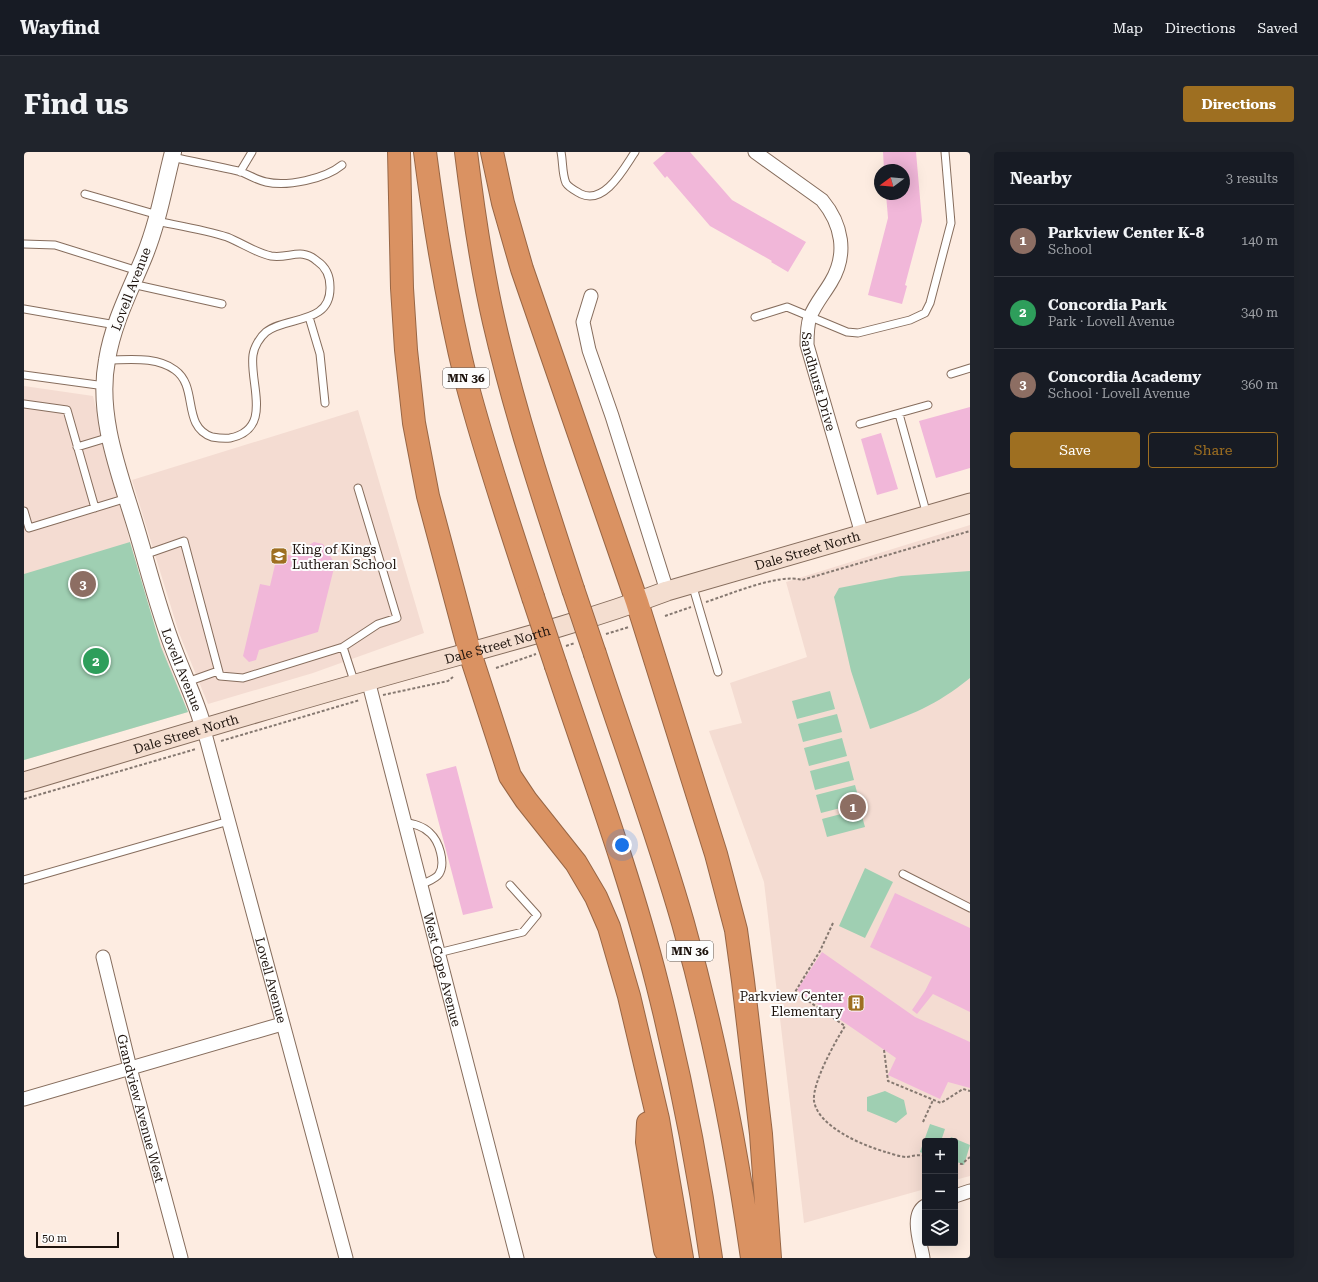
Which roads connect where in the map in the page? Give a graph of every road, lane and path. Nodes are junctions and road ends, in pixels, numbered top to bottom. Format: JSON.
{"nodes":[{"id":1,"x":252,"y":152,"type":"edge"},
{"id":2,"x":398,"y":152,"type":"edge"},
{"id":3,"x":425,"y":152,"type":"edge"},
{"id":4,"x":466,"y":152,"type":"edge"},
{"id":5,"x":561,"y":152,"type":"edge"},
{"id":6,"x":635,"y":152,"type":"edge"},
{"id":7,"x":755,"y":152,"type":"edge"},
{"id":8,"x":945,"y":152,"type":"edge"},
{"id":9,"x":172,"y":154,"type":"edge"},
{"id":10,"x":495,"y":161,"type":"edge"},
{"id":11,"x":342,"y":165,"type":"dead end"},
{"id":12,"x":240,"y":172,"type":"junction"},
{"id":13,"x":85,"y":194,"type":"dead end"},
{"id":14,"x":157,"y":218,"type":"junction"},
{"id":15,"x":24,"y":244,"type":"edge"},
{"id":16,"x":135,"y":277,"type":"junction"},
{"id":17,"x":591,"y":296,"type":"dead end"},
{"id":18,"x":222,"y":304,"type":"dead end"},
{"id":19,"x":24,"y":309,"type":"edge"},
{"id":20,"x":309,"y":317,"type":"junction"},
{"id":21,"x":755,"y":317,"type":"dead end"},
{"id":22,"x":810,"y":317,"type":"junction"},
{"id":23,"x":116,"y":325,"type":"junction"},
{"id":24,"x":106,"y":360,"type":"junction"},
{"id":25,"x":970,"y":368,"type":"edge"},
{"id":26,"x":951,"y":374,"type":"dead end"},
{"id":27,"x":24,"y":375,"type":"edge"},
{"id":28,"x":105,"y":386,"type":"junction"},
{"id":29,"x":325,"y":403,"type":"dead end"},
{"id":30,"x":24,"y":404,"type":"edge"},
{"id":31,"x":928,"y":405,"type":"dead end"},
{"id":32,"x":899,"y":414,"type":"junction"},
{"id":33,"x":860,"y":424,"type":"dead end"},
{"id":34,"x":110,"y":437,"type":"junction"},
{"id":35,"x":77,"y":447,"type":"junction"},
{"id":36,"x":358,"y":488,"type":"dead end"},
{"id":37,"x":128,"y":498,"type":"junction"},
{"id":38,"x":970,"y":503,"type":"edge"},
{"id":39,"x":95,"y":508,"type":"junction"},
{"id":40,"x":24,"y":511,"type":"edge"},
{"id":41,"x":927,"y":515,"type":"junction"},
{"id":42,"x":970,"y":531,"type":"edge"},
{"id":43,"x":862,"y":534,"type":"junction"},
{"id":44,"x":144,"y":555,"type":"junction"},
{"id":45,"x":692,"y":584,"type":"junction"},
{"id":46,"x":667,"y":591,"type":"junction"},
{"id":47,"x":637,"y":602,"type":"junction"},
{"id":48,"x":699,"y":604,"type":"junction"},
{"id":49,"x":665,"y":616,"type":"dead end"},
{"id":50,"x":343,"y":647,"type":"junction"},
{"id":51,"x":470,"y":653,"type":"junction"},
{"id":52,"x":218,"y":670,"type":"junction"},
{"id":53,"x":718,"y":672,"type":"dead end"},
{"id":54,"x":453,"y":677,"type":"dead end"},
{"id":55,"x":187,"y":682,"type":"junction"},
{"id":56,"x":361,"y":688,"type":"junction"},
{"id":57,"x":381,"y":695,"type":"dead end"},
{"id":58,"x":202,"y":738,"type":"junction"},
{"id":59,"x":221,"y":741,"type":"dead end"},
{"id":60,"x":24,"y":782,"type":"edge"},
{"id":61,"x":24,"y":799,"type":"edge"},
{"id":62,"x":228,"y":821,"type":"junction"},
{"id":63,"x":404,"y":822,"type":"junction"},
{"id":64,"x":903,"y":874,"type":"dead end"},
{"id":65,"x":24,"y":880,"type":"edge"},
{"id":66,"x":421,"y":885,"type":"junction"},
{"id":67,"x":510,"y":885,"type":"dead end"},
{"id":68,"x":970,"y":908,"type":"edge"},
{"id":69,"x":833,"y":922,"type":"dead end"},
{"id":70,"x":438,"y":953,"type":"junction"},
{"id":71,"x":103,"y":957,"type":"dead end"},
{"id":72,"x":282,"y":1024,"type":"junction"},
{"id":73,"x":884,"y":1050,"type":"dead end"},
{"id":74,"x":130,"y":1068,"type":"junction"},
{"id":75,"x":652,"y":1090,"type":"junction"},
{"id":76,"x":970,"y":1091,"type":"edge"},
{"id":77,"x":24,"y":1099,"type":"edge"},
{"id":78,"x":933,"y":1100,"type":"junction"},
{"id":79,"x":923,"y":1122,"type":"dead end"},
{"id":80,"x":922,"y":1155,"type":"edge"},
{"id":81,"x":970,"y":1157,"type":"edge"},
{"id":82,"x":958,"y":1163,"type":"edge"},
{"id":83,"x":970,"y":1191,"type":"edge"},
{"id":84,"x":958,"y":1195,"type":"edge"},
{"id":85,"x":922,"y":1209,"type":"edge"},
{"id":86,"x":181,"y":1258,"type":"edge"},
{"id":87,"x":346,"y":1258,"type":"edge"},
{"id":88,"x":517,"y":1258,"type":"edge"},
{"id":89,"x":666,"y":1258,"type":"edge"},
{"id":90,"x":682,"y":1258,"type":"edge"},
{"id":91,"x":711,"y":1258,"type":"edge"},
{"id":92,"x":752,"y":1258,"type":"edge"},
{"id":93,"x":770,"y":1258,"type":"edge"},
{"id":94,"x":923,"y":1258,"type":"edge"}],
"edges":[{"from":1,"to":12,"type":"lane"},
{"from":2,"to":51,"type":"highway"},
{"from":3,"to":91,"type":"highway","number":"MN 36","bridge":true},
{"from":4,"to":92,"type":"highway","number":"MN 36","bridge":true},
{"from":5,"to":6,"type":"lane"},
{"from":7,"to":22,"type":"street","name":"Sandhurst Drive"},
{"from":8,"to":22,"type":"lane"},
{"from":9,"to":12,"type":"lane"},
{"from":9,"to":14,"type":"street","name":"Lovell Avenue"},
{"from":10,"to":47,"type":"highway"},
{"from":11,"to":12,"type":"lane"},
{"from":13,"to":14,"type":"lane"},
{"from":14,"to":16,"type":"street","name":"Lovell Avenue"},
{"from":14,"to":20,"type":"lane"},
{"from":15,"to":16,"type":"lane"},
{"from":16,"to":18,"type":"lane"},
{"from":16,"to":23,"type":"street","name":"Lovell Avenue"},
{"from":17,"to":46,"type":"street"},
{"from":19,"to":23,"type":"lane"},
{"from":20,"to":24,"type":"lane"},
{"from":20,"to":29,"type":"lane"},
{"from":21,"to":22,"type":"lane"},
{"from":22,"to":43,"type":"street","name":"Sandhurst Drive"},
{"from":23,"to":24,"type":"street","name":"Lovell Avenue"},
{"from":24,"to":28,"type":"street","name":"Lovell Avenue"},
{"from":25,"to":26,"type":"lane"},
{"from":27,"to":28,"type":"lane"},
{"from":28,"to":34,"type":"street","name":"Lovell Avenue"},
{"from":30,"to":35,"type":"lane"},
{"from":31,"to":32,"type":"lane"},
{"from":32,"to":33,"type":"lane"},
{"from":32,"to":41,"type":"lane"},
{"from":34,"to":35,"type":"lane"},
{"from":34,"to":37,"type":"street","name":"Lovell Avenue"},
{"from":35,"to":39,"type":"lane"},
{"from":36,"to":50,"type":"lane"},
{"from":37,"to":39,"type":"lane"},
{"from":37,"to":44,"type":"street","name":"Lovell Avenue"},
{"from":38,"to":41,"type":"main road","name":"Dale Street North"},
{"from":39,"to":40,"type":"lane"},
{"from":41,"to":43,"type":"main road","name":"Dale Street North"},
{"from":42,"to":48,"type":"path"},
{"from":43,"to":45,"type":"main road","name":"Dale Street North"},
{"from":44,"to":52,"type":"lane"},
{"from":44,"to":55,"type":"street","name":"Lovell Avenue"},
{"from":45,"to":46,"type":"main road","name":"Dale Street North"},
{"from":45,"to":48,"type":"lane"},
{"from":46,"to":47,"type":"main road","name":"Dale Street North"},
{"from":47,"to":51,"type":"main road","name":"Dale Street North"},
{"from":47,"to":93,"type":"highway"},
{"from":48,"to":49,"type":"path"},
{"from":48,"to":53,"type":"lane"},
{"from":50,"to":52,"type":"lane"},
{"from":50,"to":56,"type":"lane"},
{"from":51,"to":56,"type":"main road","name":"Dale Street North"},
{"from":51,"to":75,"type":"highway"},
{"from":52,"to":55,"type":"lane"},
{"from":54,"to":57,"type":"path"},
{"from":55,"to":58,"type":"street","name":"Lovell Avenue"},
{"from":56,"to":58,"type":"main road","name":"Dale Street North"},
{"from":56,"to":59,"type":"path"},
{"from":56,"to":63,"type":"street","name":"West Cope Avenue"},
{"from":58,"to":60,"type":"main road","name":"Dale Street North"},
{"from":58,"to":61,"type":"path"},
{"from":58,"to":62,"type":"street","name":"Lovell Avenue"},
{"from":62,"to":65,"type":"lane"},
{"from":62,"to":72,"type":"street","name":"Lovell Avenue"},
{"from":63,"to":66,"type":"street","name":"West Cope Avenue"},
{"from":63,"to":66,"type":"lane"},
{"from":64,"to":68,"type":"lane"},
{"from":66,"to":70,"type":"street","name":"West Cope Avenue"},
{"from":67,"to":70,"type":"lane"},
{"from":69,"to":80,"type":"path"},
{"from":70,"to":88,"type":"street","name":"West Cope Avenue"},
{"from":71,"to":74,"type":"street","name":"Grandview Avenue West"},
{"from":72,"to":74,"type":"street"},
{"from":72,"to":87,"type":"street","name":"Lovell Avenue"},
{"from":73,"to":78,"type":"path"},
{"from":74,"to":77,"type":"street"},
{"from":74,"to":86,"type":"street","name":"Grandview Avenue West"},
{"from":75,"to":89,"type":"highway"},
{"from":75,"to":90,"type":"highway"},
{"from":76,"to":78,"type":"path"},
{"from":78,"to":79,"type":"path"},
{"from":81,"to":82,"type":"path"},
{"from":83,"to":84,"type":"street"},
{"from":85,"to":94,"type":"street"}]}
